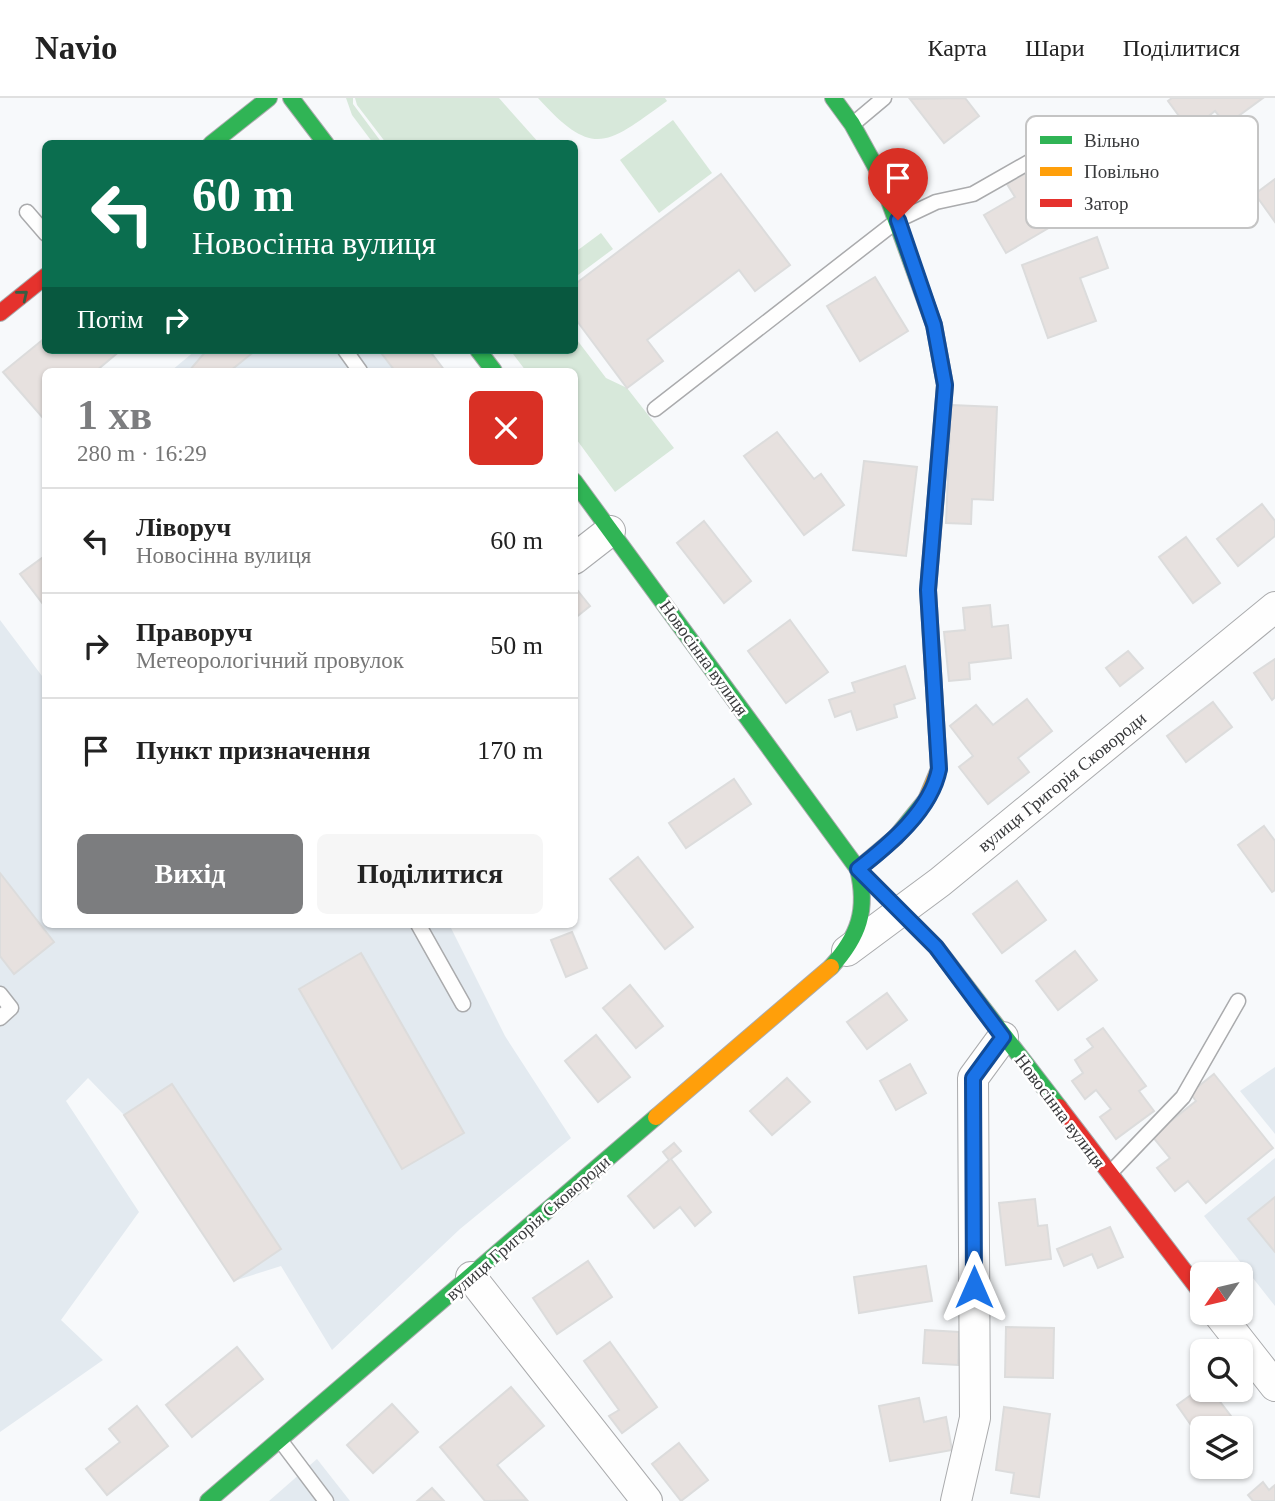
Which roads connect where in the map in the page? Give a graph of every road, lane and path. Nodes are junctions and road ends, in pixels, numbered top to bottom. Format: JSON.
{"nodes":[{"id":1,"x":269,"y":98,"type":"edge"},
{"id":2,"x":291,"y":98,"type":"edge"},
{"id":3,"x":833,"y":98,"type":"edge"},
{"id":4,"x":884,"y":98,"type":"edge"},
{"id":5,"x":245,"y":104,"type":"edge"},
{"id":6,"x":852,"y":124,"type":"junction"},
{"id":7,"x":195,"y":137,"type":"dead end"},
{"id":8,"x":214,"y":140,"type":"edge"},
{"id":9,"x":323,"y":140,"type":"edge"},
{"id":10,"x":1026,"y":164,"type":"edge"},
{"id":11,"x":27,"y":212,"type":"dead end"},
{"id":12,"x":898,"y":220,"type":"junction"},
{"id":13,"x":42,"y":229,"type":"edge"},
{"id":14,"x":41,"y":270,"type":"edge"},
{"id":15,"x":0,"y":292,"type":"edge"},
{"id":16,"x":0,"y":313,"type":"edge"},
{"id":17,"x":481,"y":354,"type":"edge"},
{"id":18,"x":492,"y":368,"type":"edge"},
{"id":19,"x":655,"y":410,"type":"dead end"},
{"id":20,"x":578,"y":487,"type":"edge"},
{"id":21,"x":610,"y":531,"type":"junction"},
{"id":22,"x":578,"y":556,"type":"edge"},
{"id":23,"x":1275,"y":607,"type":"edge"},
{"id":24,"x":858,"y":869,"type":"junction"},
{"id":25,"x":866,"y":898,"type":"joint"},
{"id":26,"x":901,"y":911,"type":"junction"},
{"id":27,"x":420,"y":928,"type":"edge"},
{"id":28,"x":845,"y":952,"type":"junction"},
{"id":29,"x":0,"y":994,"type":"edge"},
{"id":30,"x":1238,"y":1001,"type":"dead end"},
{"id":31,"x":463,"y":1004,"type":"dead end"},
{"id":32,"x":0,"y":1018,"type":"edge"},
{"id":33,"x":1003,"y":1037,"type":"junction"},
{"id":34,"x":1108,"y":1174,"type":"junction"},
{"id":35,"x":471,"y":1277,"type":"junction"},
{"id":36,"x":1190,"y":1279,"type":"edge"},
{"id":37,"x":1227,"y":1325,"type":"edge"},
{"id":38,"x":1275,"y":1386,"type":"edge"},
{"id":39,"x":279,"y":1439,"type":"junction"},
{"id":40,"x":208,"y":1501,"type":"edge"},
{"id":41,"x":327,"y":1501,"type":"edge"},
{"id":42,"x":647,"y":1501,"type":"edge"},
{"id":43,"x":956,"y":1501,"type":"edge"}],
"edges":[{"from":1,"to":5,"type":"street"},
{"from":2,"to":9,"type":"street"},
{"from":3,"to":6,"type":"street"},
{"from":4,"to":6,"type":"lane"},
{"from":5,"to":7,"type":"street"},
{"from":5,"to":8,"type":"street"},
{"from":6,"to":12,"type":"street"},
{"from":10,"to":12,"type":"lane"},
{"from":11,"to":13,"type":"lane"},
{"from":12,"to":19,"type":"lane"},
{"from":12,"to":24,"type":"street"},
{"from":14,"to":15,"type":"street"},
{"from":16,"to":14,"type":"street","one_way":true},
{"from":17,"to":18,"type":"street"},
{"from":20,"to":21,"type":"street","name":"Новосінна вулиця"},
{"from":21,"to":22,"type":"street"},
{"from":21,"to":24,"type":"street","name":"Новосінна вулиця"},
{"from":23,"to":26,"type":"street","name":"вулиця Григорія Сковороди"},
{"from":24,"to":25,"type":"street","name":"Новосінна вулиця"},
{"from":24,"to":26,"type":"street","name":"Новосінна вулиця"},
{"from":25,"to":28,"type":"street","name":"вулиця Григорія Сковороди"},
{"from":26,"to":28,"type":"street","name":"вулиця Григорія Сковороди"},
{"from":26,"to":33,"type":"street","name":"Новосінна вулиця"},
{"from":27,"to":31,"type":"lane"},
{"from":28,"to":35,"type":"street","name":"вулиця Григорія Сковороди"},
{"from":29,"to":32,"type":"lane"},
{"from":30,"to":34,"type":"lane"},
{"from":33,"to":34,"type":"street","name":"Новосінна вулиця"},
{"from":33,"to":43,"type":"street"},
{"from":34,"to":36,"type":"street","name":"Новосінна вулиця"},
{"from":35,"to":39,"type":"street","name":"вулиця Григорія Сковороди"},
{"from":35,"to":42,"type":"street"},
{"from":37,"to":38,"type":"street"},
{"from":39,"to":40,"type":"street","name":"вулиця Григорія Сковороди"},
{"from":39,"to":41,"type":"lane"}]}
